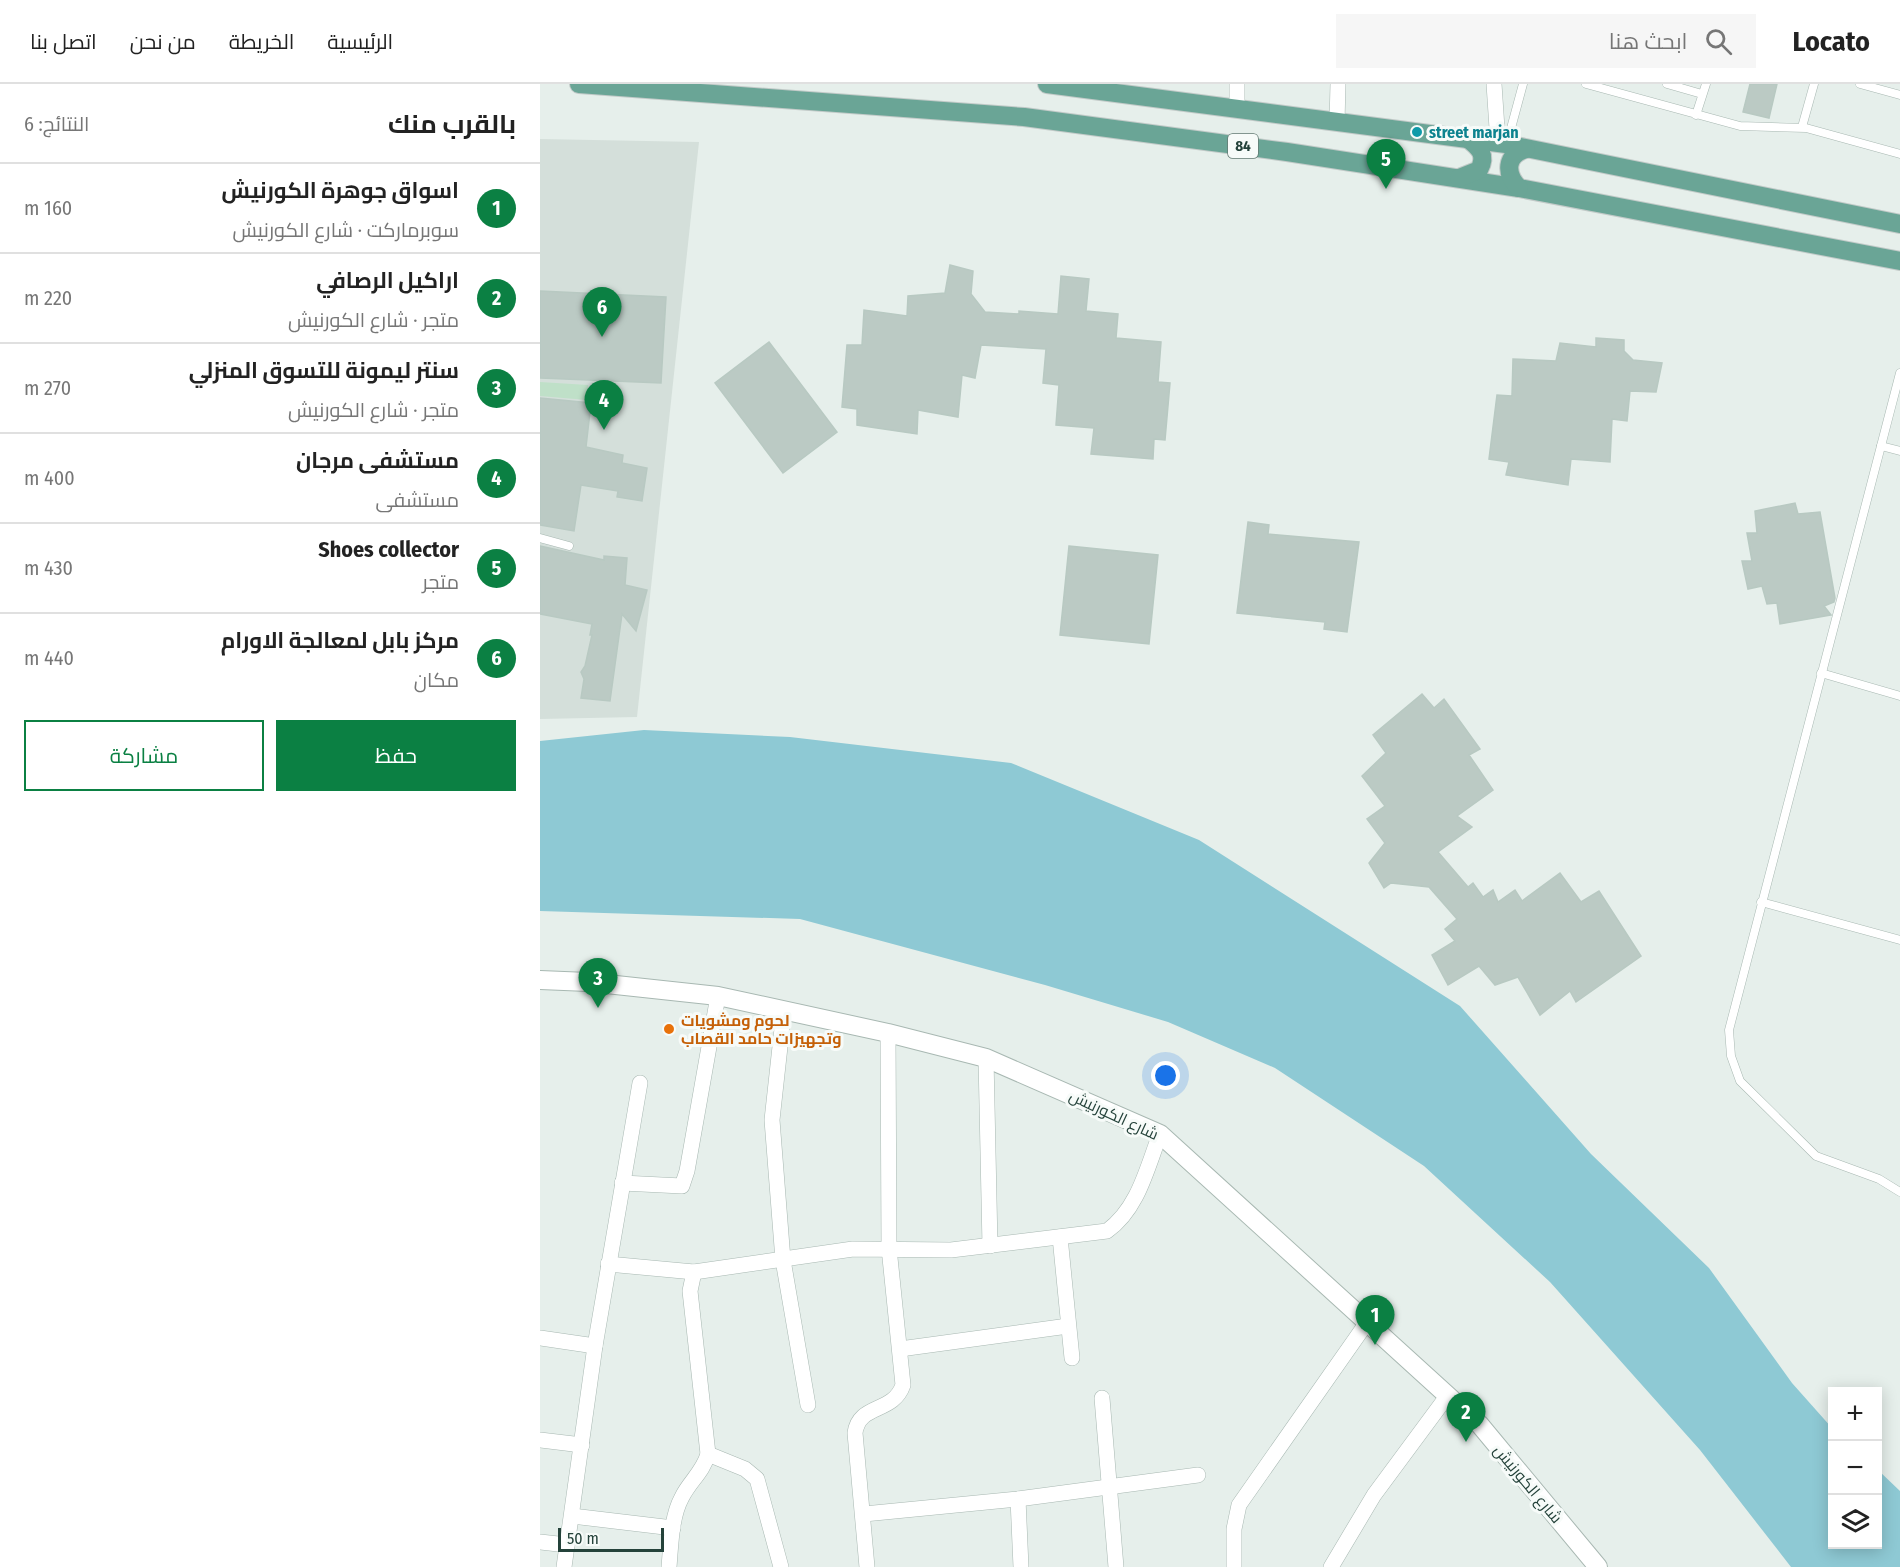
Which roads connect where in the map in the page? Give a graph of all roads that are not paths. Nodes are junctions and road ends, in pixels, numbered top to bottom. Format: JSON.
{"nodes":[{"id":1,"x":579,"y":84,"type":"edge"},
{"id":2,"x":1047,"y":84,"type":"edge"},
{"id":3,"x":1237,"y":84,"type":"edge"},
{"id":4,"x":1338,"y":84,"type":"edge"},
{"id":5,"x":1494,"y":84,"type":"edge"},
{"id":6,"x":1523,"y":84,"type":"edge"},
{"id":7,"x":1586,"y":84,"type":"edge"},
{"id":8,"x":1667,"y":84,"type":"edge"},
{"id":9,"x":1706,"y":84,"type":"edge"},
{"id":10,"x":1814,"y":84,"type":"edge"},
{"id":11,"x":1860,"y":84,"type":"edge"},
{"id":12,"x":1702,"y":94,"type":"junction"},
{"id":13,"x":1900,"y":95,"type":"edge"},
{"id":14,"x":1237,"y":109,"type":"junction"},
{"id":15,"x":1696,"y":116,"type":"junction"},
{"id":16,"x":1337,"y":122,"type":"junction"},
{"id":17,"x":1802,"y":127,"type":"junction"},
{"id":18,"x":1467,"y":138,"type":"junction"},
{"id":19,"x":1502,"y":143,"type":"junction"},
{"id":20,"x":1526,"y":148,"type":"junction"},
{"id":21,"x":1900,"y":154,"type":"edge"},
{"id":22,"x":1457,"y":178,"type":"junction"},
{"id":23,"x":1519,"y":188,"type":"junction"},
{"id":24,"x":1900,"y":224,"type":"edge"},
{"id":25,"x":1900,"y":261,"type":"edge"},
{"id":26,"x":1900,"y":373,"type":"edge"},
{"id":27,"x":1881,"y":446,"type":"junction"},
{"id":28,"x":1900,"y":451,"type":"edge"},
{"id":29,"x":540,"y":538,"type":"edge"},
{"id":30,"x":569,"y":546,"type":"dead end"},
{"id":31,"x":1821,"y":673,"type":"junction"},
{"id":32,"x":1900,"y":696,"type":"edge"},
{"id":33,"x":1761,"y":902,"type":"junction"},
{"id":34,"x":1900,"y":940,"type":"edge"},
{"id":35,"x":540,"y":980,"type":"edge"},
{"id":36,"x":718,"y":996,"type":"junction"},
{"id":37,"x":784,"y":1010,"type":"junction"},
{"id":38,"x":888,"y":1033,"type":"junction"},
{"id":39,"x":986,"y":1058,"type":"junction"},
{"id":40,"x":640,"y":1083,"type":"dead end"},
{"id":41,"x":1160,"y":1134,"type":"junction"},
{"id":42,"x":622,"y":1183,"type":"junction"},
{"id":43,"x":1900,"y":1192,"type":"edge"},
{"id":44,"x":1060,"y":1237,"type":"junction"},
{"id":45,"x":990,"y":1246,"type":"junction"},
{"id":46,"x":889,"y":1248,"type":"junction"},
{"id":47,"x":783,"y":1260,"type":"junction"},
{"id":48,"x":608,"y":1264,"type":"junction"},
{"id":49,"x":694,"y":1272,"type":"junction"},
{"id":50,"x":1368,"y":1321,"type":"junction"},
{"id":51,"x":1068,"y":1326,"type":"junction"},
{"id":52,"x":540,"y":1338,"type":"edge"},
{"id":53,"x":595,"y":1346,"type":"junction"},
{"id":54,"x":900,"y":1349,"type":"junction"},
{"id":55,"x":1072,"y":1358,"type":"dead end"},
{"id":56,"x":1448,"y":1395,"type":"junction"},
{"id":57,"x":1102,"y":1398,"type":"dead end"},
{"id":58,"x":808,"y":1405,"type":"dead end"},
{"id":59,"x":540,"y":1440,"type":"edge"},
{"id":60,"x":582,"y":1445,"type":"junction"},
{"id":61,"x":708,"y":1454,"type":"junction"},
{"id":62,"x":1198,"y":1475,"type":"dead end"},
{"id":63,"x":1109,"y":1487,"type":"junction"},
{"id":64,"x":1018,"y":1498,"type":"junction"},
{"id":65,"x":864,"y":1514,"type":"junction"},
{"id":66,"x":572,"y":1516,"type":"junction"},
{"id":67,"x":673,"y":1528,"type":"junction"},
{"id":68,"x":540,"y":1542,"type":"edge"},
{"id":69,"x":567,"y":1545,"type":"junction"},
{"id":70,"x":564,"y":1567,"type":"edge"},
{"id":71,"x":669,"y":1567,"type":"edge"},
{"id":72,"x":781,"y":1567,"type":"edge"},
{"id":73,"x":867,"y":1567,"type":"edge"},
{"id":74,"x":1021,"y":1567,"type":"edge"},
{"id":75,"x":1116,"y":1567,"type":"edge"},
{"id":76,"x":1234,"y":1567,"type":"edge"},
{"id":77,"x":1331,"y":1567,"type":"edge"},
{"id":78,"x":1598,"y":1567,"type":"edge"}],
"edges":[{"from":1,"to":22,"type":"main road","number":"84"},
{"from":2,"to":14,"type":"main road","number":"84"},
{"from":3,"to":14,"type":"street"},
{"from":4,"to":16,"type":"street"},
{"from":5,"to":19,"type":"street"},
{"from":6,"to":19,"type":"lane"},
{"from":7,"to":15,"type":"lane"},
{"from":8,"to":12,"type":"lane"},
{"from":9,"to":12,"type":"lane"},
{"from":10,"to":17,"type":"lane"},
{"from":11,"to":13,"type":"lane"},
{"from":12,"to":15,"type":"lane"},
{"from":14,"to":16,"type":"main road","number":"84"},
{"from":15,"to":17,"type":"lane"},
{"from":16,"to":18,"type":"main road","number":"84"},
{"from":17,"to":21,"type":"lane"},
{"from":18,"to":19,"type":"main road","number":"84"},
{"from":18,"to":22,"type":"main road"},
{"from":19,"to":20,"type":"main road","number":"84"},
{"from":20,"to":23,"type":"main road"},
{"from":20,"to":24,"type":"main road","number":"84"},
{"from":22,"to":23,"type":"main road","number":"84"},
{"from":23,"to":25,"type":"main road","number":"84"},
{"from":26,"to":27,"type":"lane"},
{"from":27,"to":28,"type":"lane"},
{"from":27,"to":31,"type":"lane"},
{"from":29,"to":30,"type":"lane"},
{"from":31,"to":32,"type":"lane"},
{"from":31,"to":33,"type":"lane"},
{"from":33,"to":34,"type":"lane"},
{"from":33,"to":43,"type":"lane"},
{"from":35,"to":36,"type":"street","name":"شارع الكورنيش"},
{"from":36,"to":37,"type":"street","name":"شارع الكورنيش"},
{"from":36,"to":42,"type":"street"},
{"from":37,"to":38,"type":"street","name":"شارع الكورنيش"},
{"from":37,"to":47,"type":"street"},
{"from":38,"to":39,"type":"street","name":"شارع الكورنيش"},
{"from":38,"to":46,"type":"street"},
{"from":39,"to":41,"type":"street","name":"شارع الكورنيش"},
{"from":39,"to":45,"type":"street"},
{"from":40,"to":42,"type":"street"},
{"from":41,"to":44,"type":"street"},
{"from":41,"to":50,"type":"street","name":"شارع الكورنيش"},
{"from":42,"to":48,"type":"street"},
{"from":44,"to":45,"type":"street"},
{"from":44,"to":51,"type":"street"},
{"from":45,"to":46,"type":"street"},
{"from":46,"to":47,"type":"street"},
{"from":46,"to":54,"type":"street"},
{"from":47,"to":49,"type":"street"},
{"from":47,"to":58,"type":"street"},
{"from":48,"to":49,"type":"street"},
{"from":48,"to":53,"type":"street"},
{"from":49,"to":61,"type":"street"},
{"from":50,"to":56,"type":"street","name":"شارع الكورنيش"},
{"from":50,"to":76,"type":"street"},
{"from":51,"to":54,"type":"street"},
{"from":51,"to":55,"type":"street"},
{"from":52,"to":53,"type":"street"},
{"from":53,"to":60,"type":"street"},
{"from":54,"to":65,"type":"street"},
{"from":56,"to":77,"type":"street"},
{"from":56,"to":78,"type":"street","name":"شارع الكورنيش"},
{"from":57,"to":63,"type":"street"},
{"from":59,"to":60,"type":"street"},
{"from":60,"to":66,"type":"street"},
{"from":61,"to":67,"type":"street"},
{"from":61,"to":72,"type":"street"},
{"from":62,"to":63,"type":"street"},
{"from":63,"to":64,"type":"street"},
{"from":63,"to":75,"type":"street"},
{"from":64,"to":65,"type":"street"},
{"from":64,"to":74,"type":"street"},
{"from":65,"to":73,"type":"street"},
{"from":66,"to":67,"type":"street"},
{"from":66,"to":69,"type":"street"},
{"from":67,"to":71,"type":"street"},
{"from":68,"to":69,"type":"street"},
{"from":69,"to":70,"type":"street"}]}
